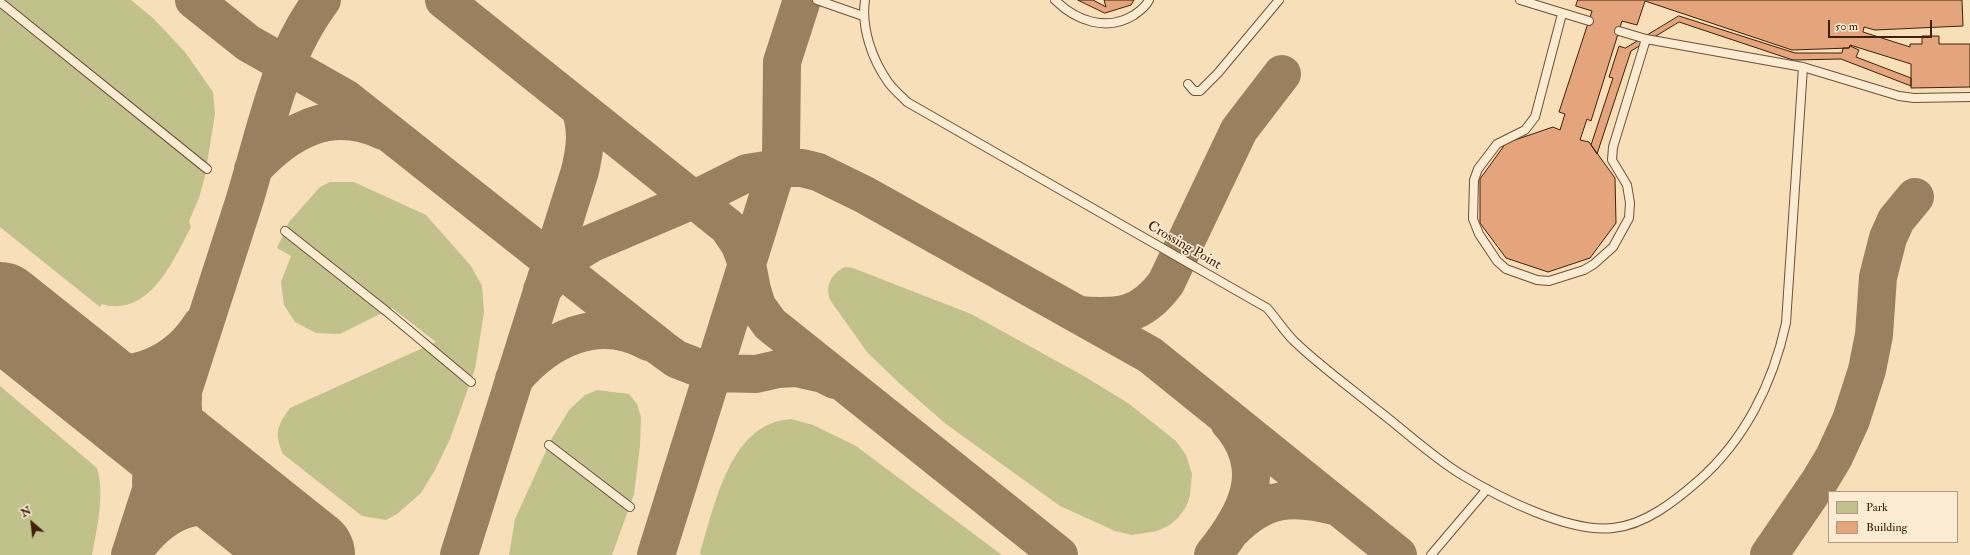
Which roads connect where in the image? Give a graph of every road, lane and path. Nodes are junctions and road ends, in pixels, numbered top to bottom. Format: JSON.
{"nodes":[{"id":1,"x":817,"y":0,"type":"edge"},
{"id":2,"x":865,"y":0,"type":"edge"},
{"id":3,"x":1055,"y":0,"type":"edge"},
{"id":4,"x":1150,"y":0,"type":"edge"},
{"id":5,"x":1279,"y":0,"type":"edge"},
{"id":6,"x":1520,"y":0,"type":"edge"},
{"id":7,"x":0,"y":2,"type":"edge"},
{"id":8,"x":1562,"y":14,"type":"junction"},
{"id":9,"x":863,"y":16,"type":"junction"},
{"id":10,"x":1589,"y":21,"type":"dead end"},
{"id":11,"x":1619,"y":31,"type":"dead end"},
{"id":12,"x":1646,"y":39,"type":"junction"},
{"id":13,"x":1803,"y":66,"type":"junction"},
{"id":14,"x":1188,"y":84,"type":"dead end"},
{"id":15,"x":1970,"y":97,"type":"edge"},
{"id":16,"x":207,"y":169,"type":"dead end"},
{"id":17,"x":285,"y":231,"type":"dead end"},
{"id":18,"x":471,"y":382,"type":"dead end"},
{"id":19,"x":549,"y":445,"type":"dead end"},
{"id":20,"x":1487,"y":489,"type":"junction"},
{"id":21,"x":630,"y":507,"type":"dead end"},
{"id":22,"x":1431,"y":555,"type":"edge"}],
"edges":[{"from":1,"to":9,"type":"lane"},
{"from":2,"to":9,"type":"lane","name":"Crossing Point"},
{"from":3,"to":4,"type":"lane"},
{"from":5,"to":14,"type":"lane"},
{"from":6,"to":8,"type":"lane"},
{"from":7,"to":16,"type":"lane"},
{"from":8,"to":10,"type":"lane"},
{"from":8,"to":12,"type":"lane"},
{"from":9,"to":20,"type":"lane","name":"Crossing Point"},
{"from":11,"to":12,"type":"lane"},
{"from":12,"to":13,"type":"lane"},
{"from":13,"to":15,"type":"lane"},
{"from":13,"to":20,"type":"lane"},
{"from":17,"to":18,"type":"lane"},
{"from":19,"to":21,"type":"lane"},
{"from":20,"to":22,"type":"lane"}]}
